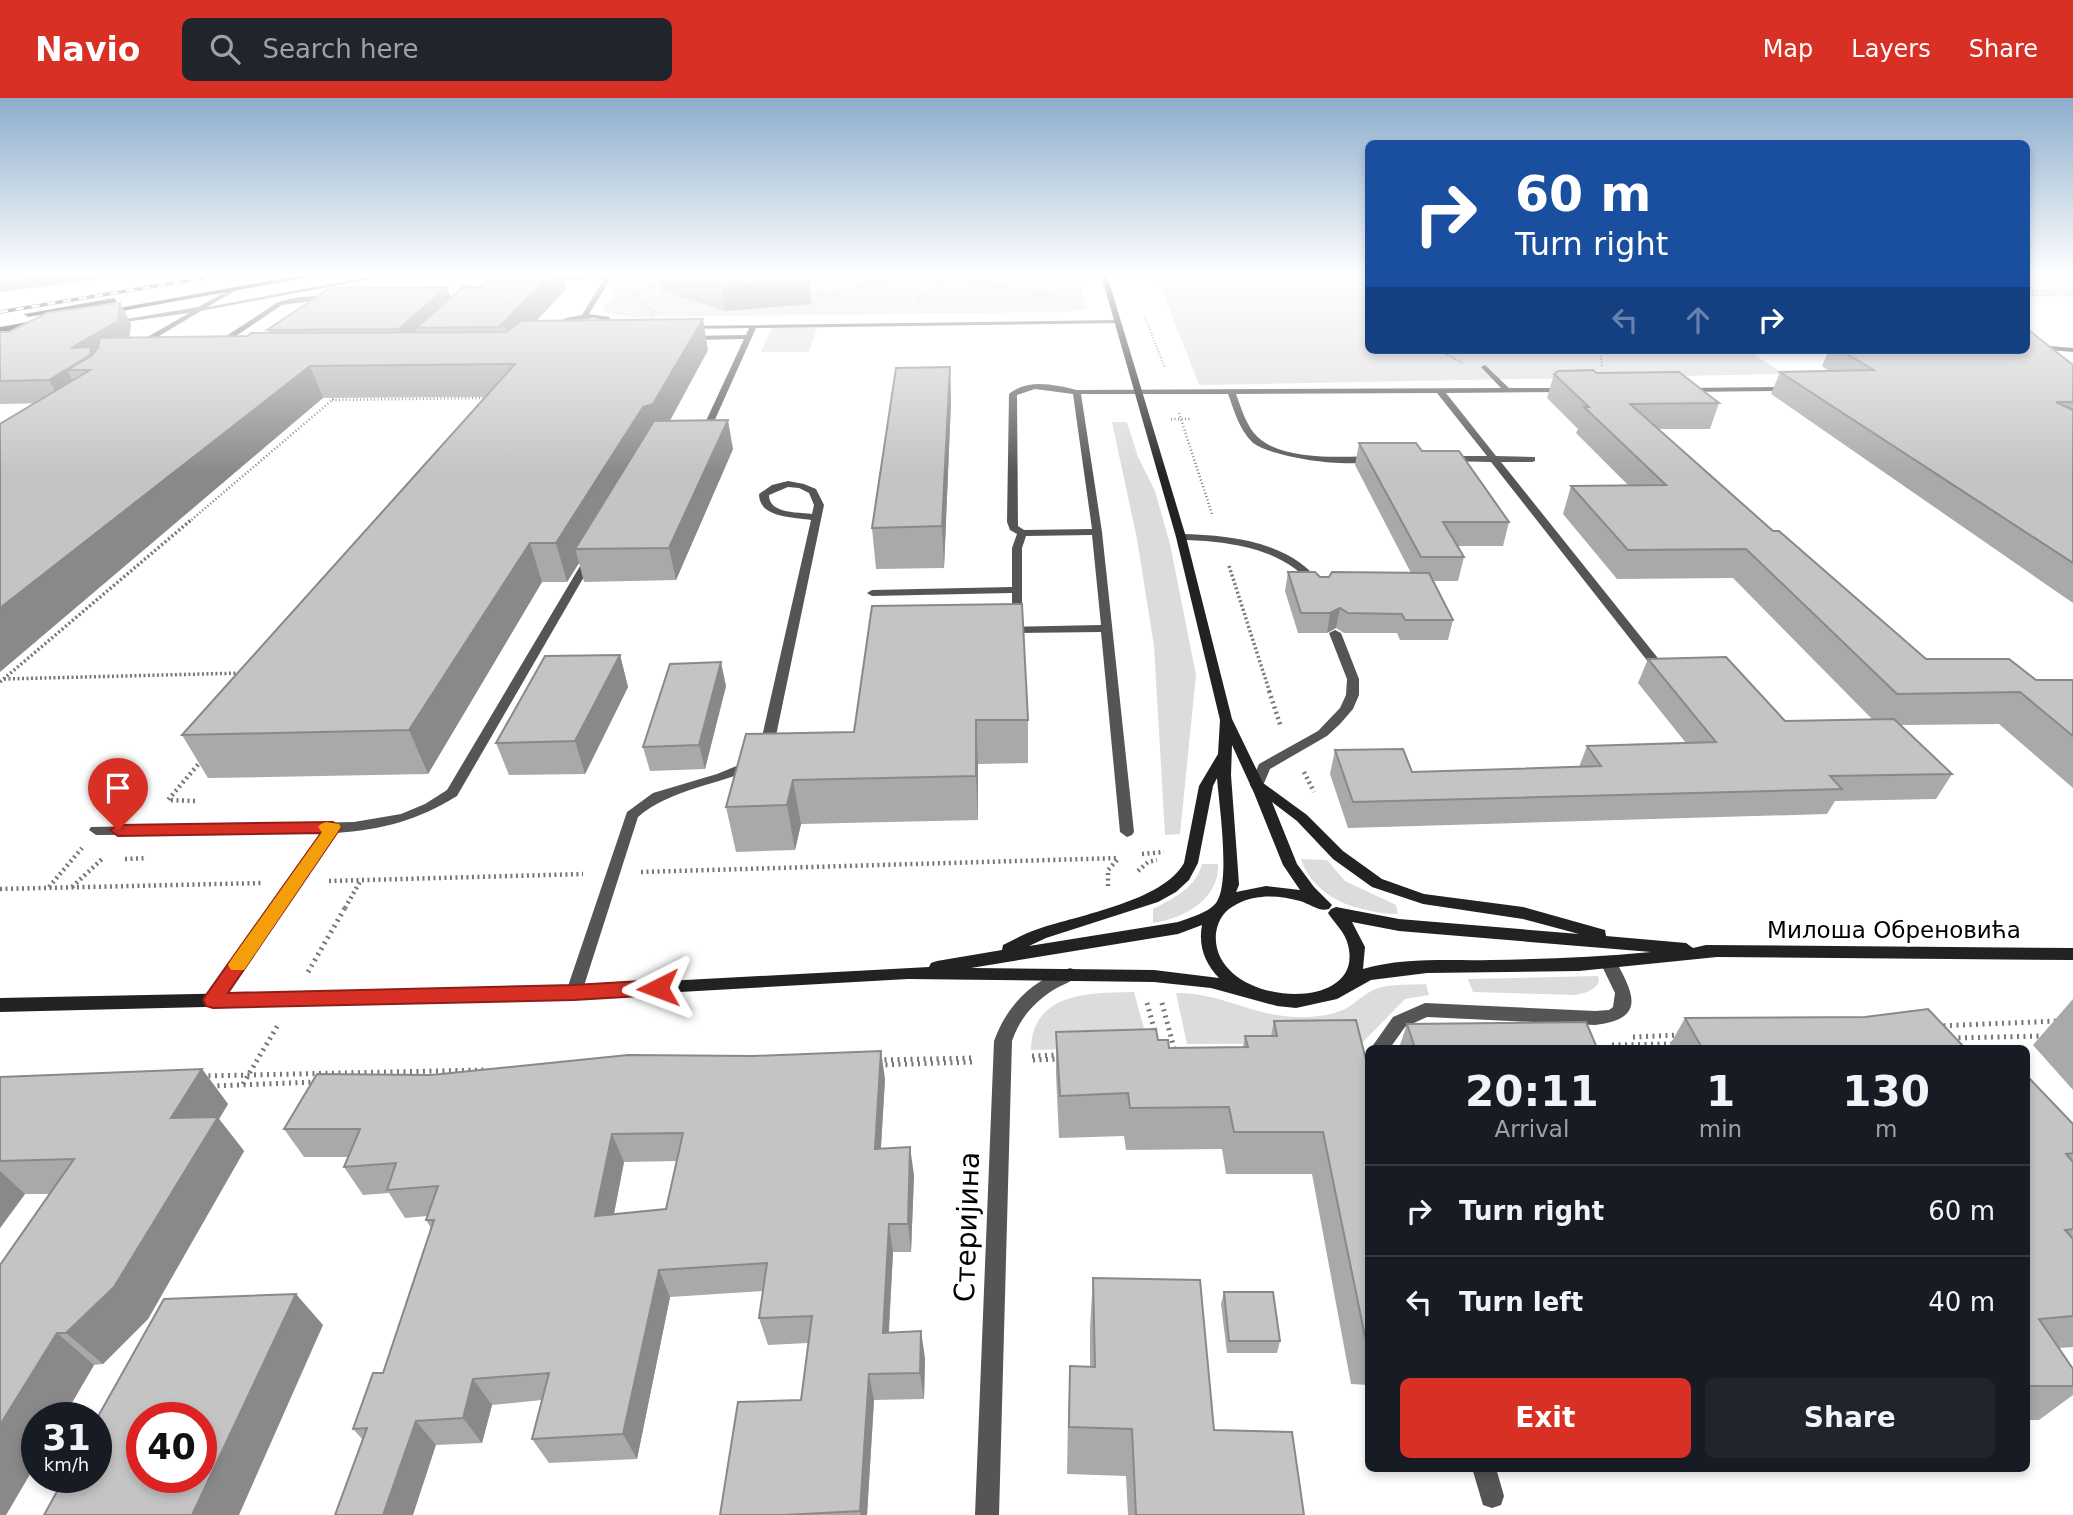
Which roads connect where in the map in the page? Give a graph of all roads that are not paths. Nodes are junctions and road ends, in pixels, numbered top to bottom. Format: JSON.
{"nodes":[{"id":1,"x":143,"y":341,"type":"edge"},
{"id":2,"x":222,"y":341,"type":"edge"},
{"id":3,"x":746,"y":341,"type":"edge"},
{"id":4,"x":1124,"y":341,"type":"edge"},
{"id":5,"x":2030,"y":346,"type":"edge"},
{"id":6,"x":131,"y":348,"type":"edge"},
{"id":7,"x":2073,"y":350,"type":"edge"},
{"id":8,"x":202,"y":354,"type":"edge"},
{"id":9,"x":1485,"y":367,"type":"dead end"},
{"id":10,"x":1773,"y":389,"type":"dead end"},
{"id":11,"x":1578,"y":390,"type":"edge"},
{"id":12,"x":1675,"y":390,"type":"edge"},
{"id":13,"x":1440,"y":391,"type":"junction"},
{"id":14,"x":1508,"y":391,"type":"junction"},
{"id":15,"x":1077,"y":392,"type":"junction"},
{"id":16,"x":1140,"y":392,"type":"junction"},
{"id":17,"x":1231,"y":392,"type":"junction"},
{"id":18,"x":690,"y":435,"type":"edge"},
{"id":19,"x":1532,"y":458,"type":"dead end"},
{"id":20,"x":1380,"y":459,"type":"edge"},
{"id":21,"x":1432,"y":459,"type":"edge"},
{"id":22,"x":1496,"y":459,"type":"junction"},
{"id":23,"x":816,"y":518,"type":"dead end"},
{"id":24,"x":1097,"y":532,"type":"junction"},
{"id":25,"x":1022,"y":533,"type":"junction"},
{"id":26,"x":1181,"y":537,"type":"junction"},
{"id":27,"x":598,"y":543,"type":"edge"},
{"id":28,"x":1018,"y":590,"type":"junction"},
{"id":29,"x":1321,"y":592,"type":"edge"},
{"id":30,"x":872,"y":593,"type":"dead end"},
{"id":31,"x":1018,"y":608,"type":"edge"},
{"id":32,"x":1107,"y":628,"type":"junction"},
{"id":33,"x":1000,"y":631,"type":"edge"},
{"id":34,"x":1335,"y":633,"type":"dead end"},
{"id":35,"x":1657,"y":665,"type":"edge"},
{"id":36,"x":1226,"y":719,"type":"junction"},
{"id":37,"x":1224,"y":755,"type":"junction"},
{"id":38,"x":1257,"y":785,"type":"junction"},
{"id":39,"x":333,"y":827,"type":"junction"},
{"id":40,"x":96,"y":830,"type":"road end"},
{"id":41,"x":1128,"y":831,"type":"dead end"},
{"id":42,"x":1220,"y":909,"type":"junction"},
{"id":43,"x":1330,"y":909,"type":"junction"},
{"id":44,"x":1624,"y":942,"type":"junction"},
{"id":45,"x":1714,"y":952,"type":"junction"},
{"id":46,"x":2073,"y":954,"type":"edge"},
{"id":47,"x":996,"y":956,"type":"junction"},
{"id":48,"x":1608,"y":962,"type":"junction"},
{"id":49,"x":908,"y":972,"type":"junction"},
{"id":50,"x":1070,"y":974,"type":"junction"},
{"id":51,"x":1346,"y":984,"type":"junction"},
{"id":52,"x":1247,"y":990,"type":"junction"},
{"id":53,"x":574,"y":992,"type":"junction"},
{"id":54,"x":213,"y":1000,"type":"junction"},
{"id":55,"x":0,"y":1005,"type":"edge"},
{"id":56,"x":1382,"y":1045,"type":"edge"},
{"id":57,"x":1485,"y":1472,"type":"edge"},
{"id":58,"x":1492,"y":1496,"type":"dead end"},
{"id":59,"x":986,"y":1515,"type":"edge"}],
"edges":[{"from":1,"to":6,"type":"street"},
{"from":2,"to":8,"type":"street"},
{"from":3,"to":18,"type":"street"},
{"from":4,"to":16,"type":"street"},
{"from":5,"to":7,"type":"street"},
{"from":9,"to":14,"type":"street"},
{"from":10,"to":12,"type":"street"},
{"from":11,"to":14,"type":"street"},
{"from":13,"to":14,"type":"street"},
{"from":13,"to":17,"type":"street"},
{"from":13,"to":22,"type":"street"},
{"from":15,"to":16,"type":"street"},
{"from":15,"to":24,"type":"street"},
{"from":15,"to":25,"type":"street"},
{"from":16,"to":17,"type":"street"},
{"from":16,"to":26,"type":"street"},
{"from":17,"to":20,"type":"street"},
{"from":19,"to":22,"type":"street"},
{"from":21,"to":22,"type":"street"},
{"from":22,"to":35,"type":"street"},
{"from":23,"to":53,"type":"street"},
{"from":24,"to":25,"type":"street"},
{"from":24,"to":32,"type":"street"},
{"from":25,"to":28,"type":"street"},
{"from":26,"to":29,"type":"street"},
{"from":26,"to":36,"type":"street"},
{"from":27,"to":39,"type":"street"},
{"from":28,"to":30,"type":"street"},
{"from":28,"to":31,"type":"street"},
{"from":32,"to":33,"type":"street"},
{"from":32,"to":41,"type":"street"},
{"from":34,"to":38,"type":"street"},
{"from":36,"to":37,"type":"street"},
{"from":36,"to":38,"type":"street"},
{"from":37,"to":42,"type":"street"},
{"from":37,"to":47,"type":"street"},
{"from":38,"to":43,"type":"street"},
{"from":38,"to":44,"type":"street"},
{"from":39,"to":40,"type":"street"},
{"from":39,"to":54,"type":"street"},
{"from":42,"to":43,"type":"street"},
{"from":42,"to":47,"type":"street"},
{"from":42,"to":52,"type":"street"},
{"from":43,"to":44,"type":"street"},
{"from":43,"to":51,"type":"street"},
{"from":44,"to":45,"type":"street"},
{"from":45,"to":46,"type":"street","name":"Милоша Обреновића"},
{"from":45,"to":48,"type":"street"},
{"from":47,"to":49,"type":"street"},
{"from":48,"to":51,"type":"street"},
{"from":48,"to":56,"type":"street"},
{"from":49,"to":50,"type":"street"},
{"from":49,"to":53,"type":"street"},
{"from":50,"to":52,"type":"street"},
{"from":50,"to":59,"type":"street","name":"Стеријина"},
{"from":51,"to":52,"type":"street"},
{"from":53,"to":54,"type":"street"},
{"from":54,"to":55,"type":"street"},
{"from":57,"to":58,"type":"street"}]}
